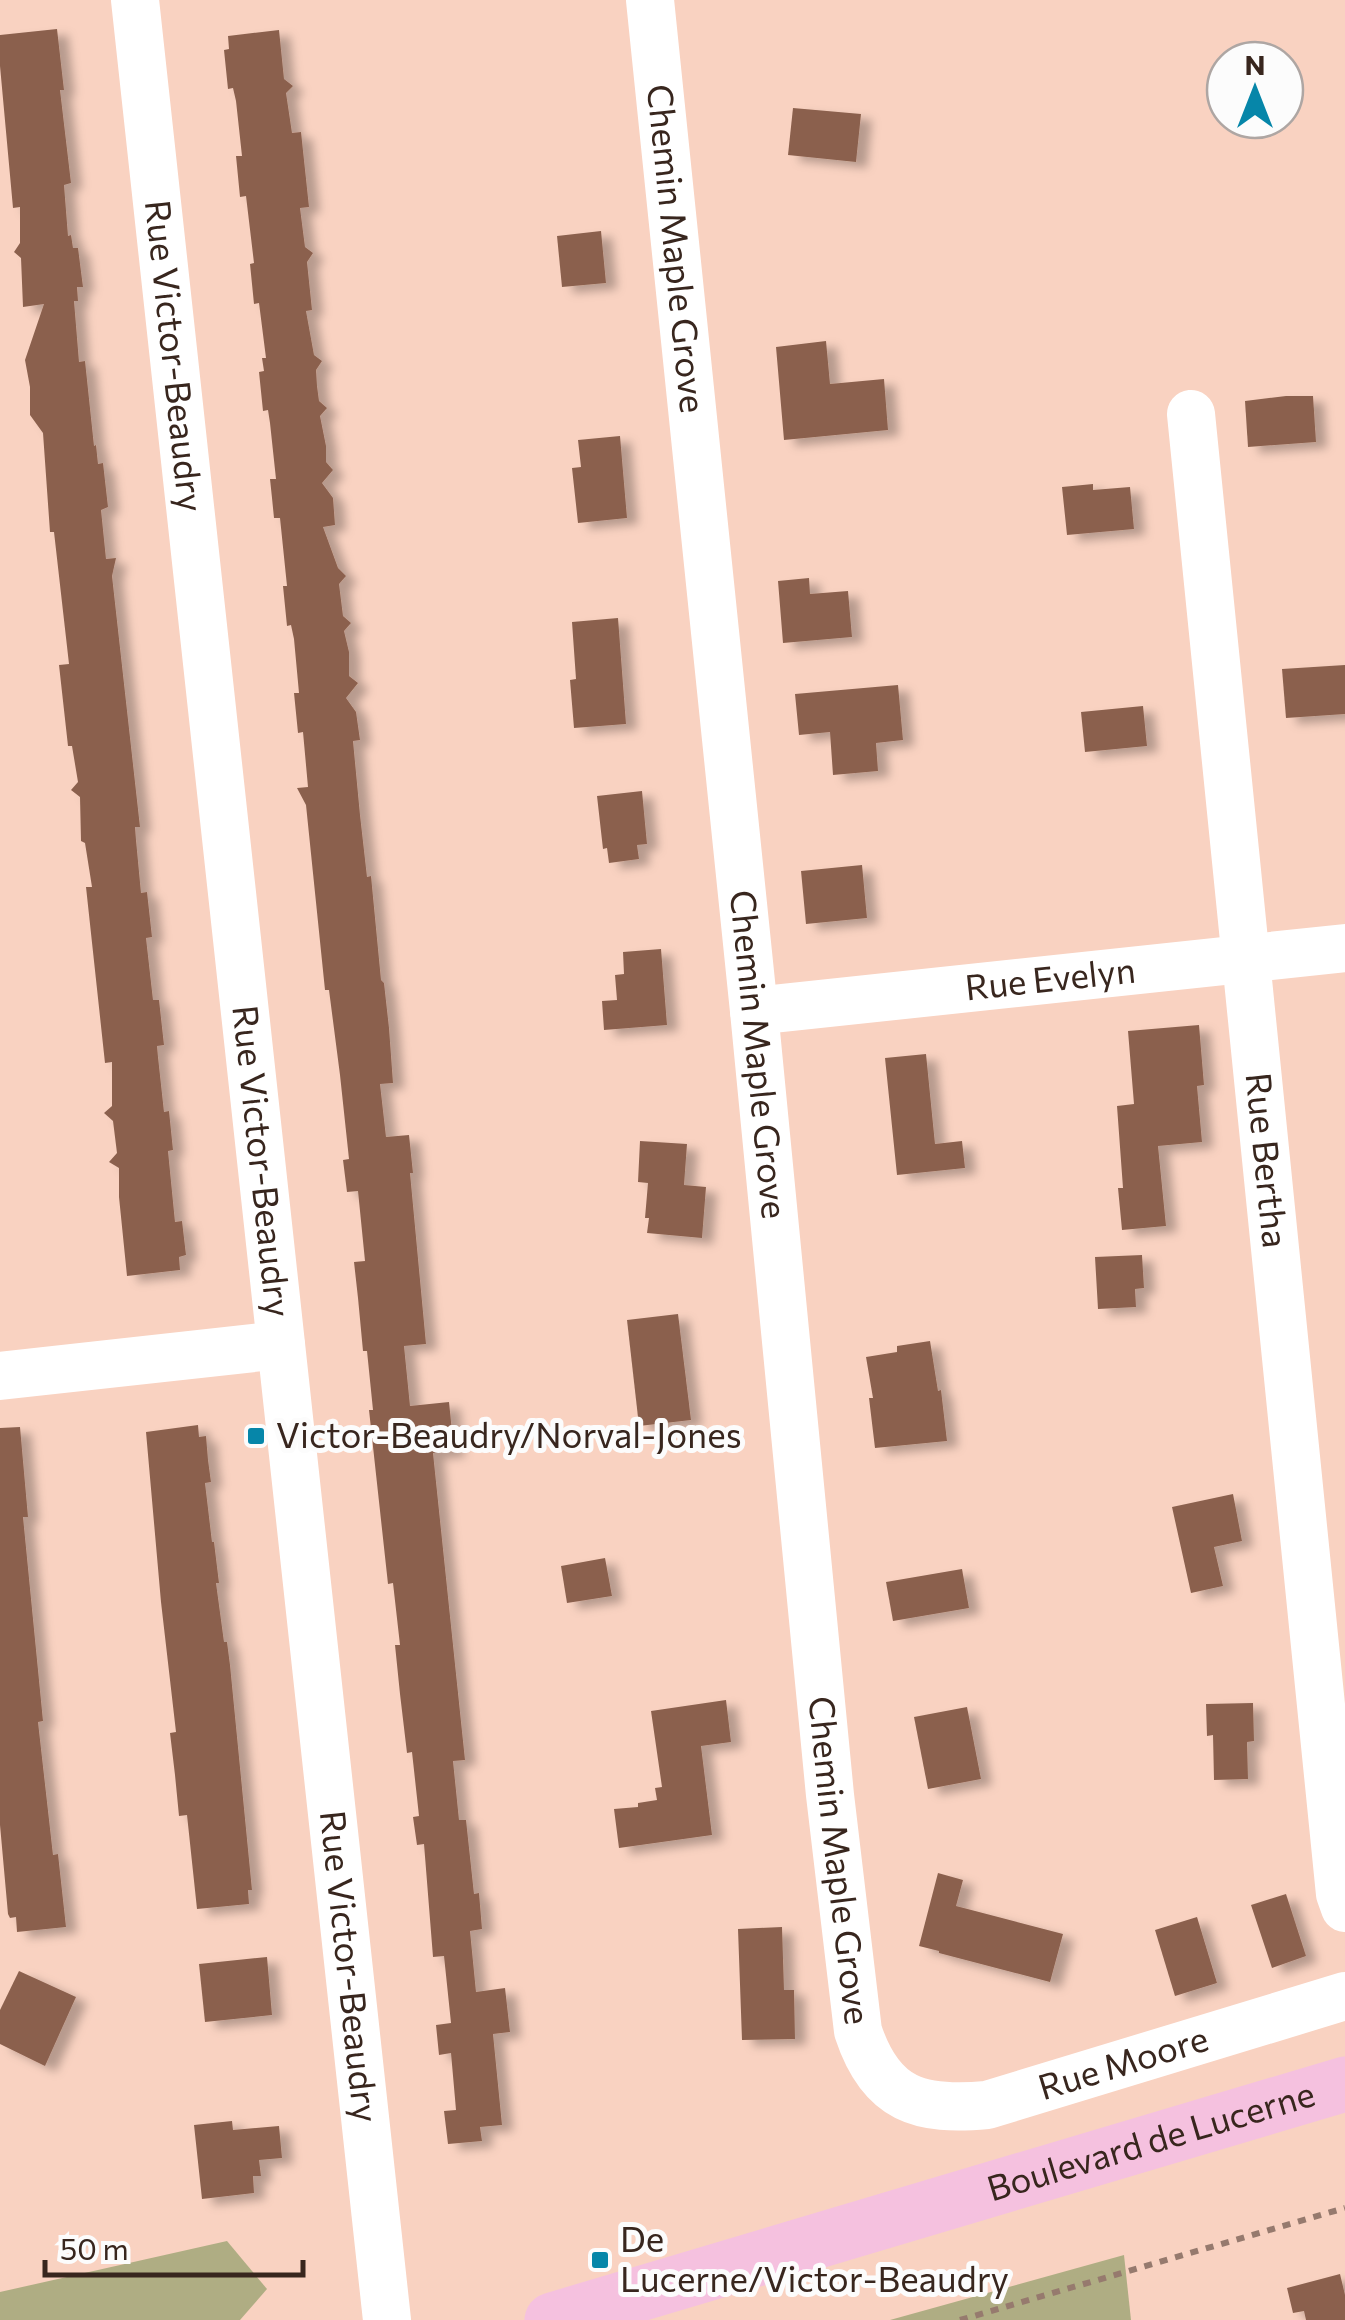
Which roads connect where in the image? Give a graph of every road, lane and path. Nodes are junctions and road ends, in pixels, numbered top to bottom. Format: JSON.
{"nodes":[{"id":1,"x":135,"y":0,"type":"edge"},
{"id":2,"x":650,"y":0,"type":"edge"},
{"id":3,"x":1191,"y":414,"type":"dead end"},
{"id":4,"x":1345,"y":948,"type":"edge"},
{"id":5,"x":1246,"y":958,"type":"junction"},
{"id":6,"x":754,"y":1011,"type":"junction"},
{"id":7,"x":281,"y":1345,"type":"junction"},
{"id":8,"x":0,"y":1376,"type":"edge"},
{"id":9,"x":1345,"y":1908,"type":"edge"},
{"id":10,"x":1345,"y":1996,"type":"edge"},
{"id":11,"x":1345,"y":2084,"type":"edge"},
{"id":12,"x":899,"y":2094,"type":"joint"},
{"id":13,"x":1345,"y":2208,"type":"edge"},
{"id":14,"x":387,"y":2320,"type":"edge"},
{"id":15,"x":552,"y":2320,"type":"edge"},
{"id":16,"x":960,"y":2320,"type":"edge"}],
"edges":[{"from":1,"to":7,"type":"street","name":"Rue Victor-Beaudry"},
{"from":2,"to":6,"type":"street","name":"Chemin Maple Grove"},
{"from":3,"to":5,"type":"street","name":"Rue Bertha"},
{"from":4,"to":5,"type":"street","name":"Rue Evelyn"},
{"from":5,"to":6,"type":"street","name":"Rue Evelyn"},
{"from":5,"to":9,"type":"street","name":"Rue Bertha"},
{"from":6,"to":12,"type":"street","name":"Chemin Maple Grove"},
{"from":7,"to":8,"type":"street"},
{"from":7,"to":14,"type":"street","name":"Rue Victor-Beaudry"},
{"from":10,"to":12,"type":"street","name":"Rue Moore"},
{"from":11,"to":15,"type":"main road","name":"Boulevard de Lucerne"},
{"from":13,"to":16,"type":"path"}]}
